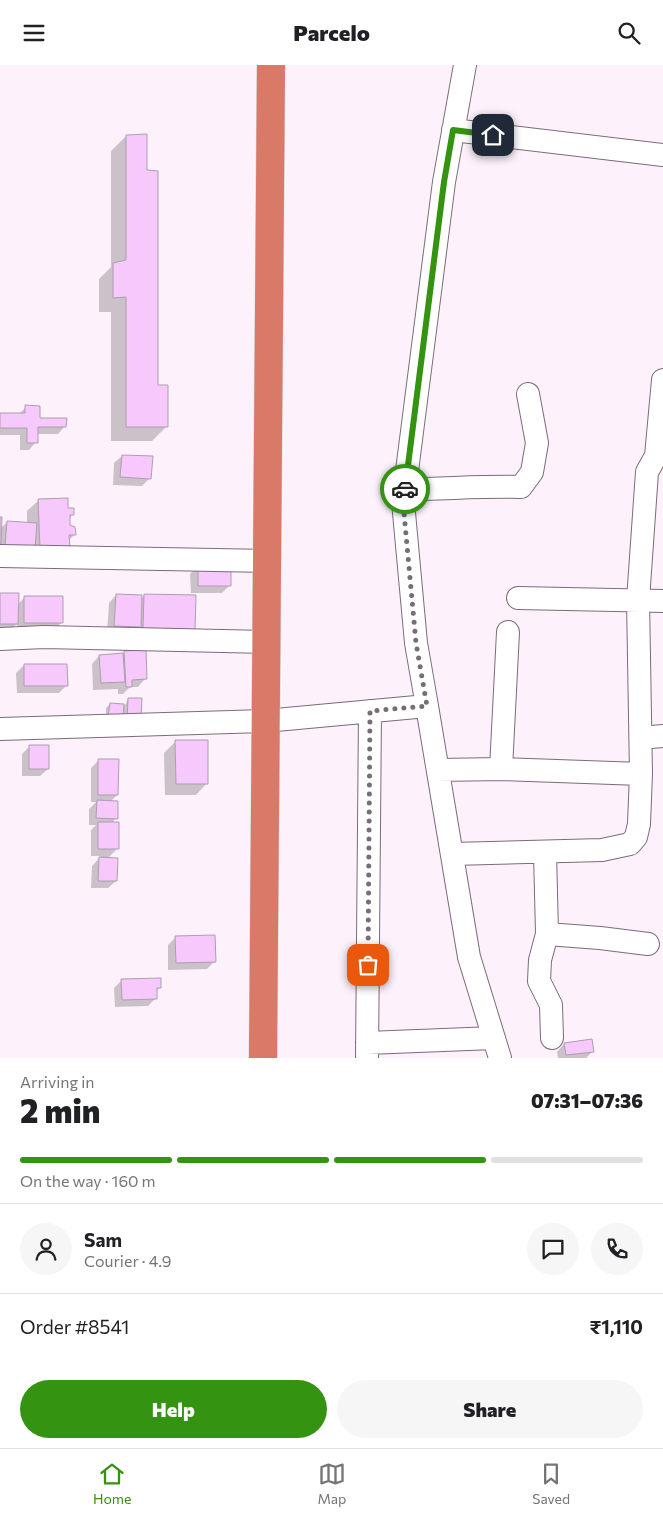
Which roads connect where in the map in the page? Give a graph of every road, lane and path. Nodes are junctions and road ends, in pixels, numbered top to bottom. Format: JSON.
{"nodes":[{"id":1,"x":271,"y":65,"type":"edge"},
{"id":2,"x":465,"y":65,"type":"edge"},
{"id":3,"x":453,"y":130,"type":"junction"},
{"id":4,"x":663,"y":155,"type":"edge"},
{"id":5,"x":663,"y":380,"type":"edge"},
{"id":6,"x":528,"y":394,"type":"dead end"},
{"id":7,"x":655,"y":472,"type":"edge"},
{"id":8,"x":405,"y":489,"type":"junction"},
{"id":9,"x":0,"y":556,"type":"edge"},
{"id":10,"x":267,"y":561,"type":"junction"},
{"id":11,"x":518,"y":598,"type":"dead end"},
{"id":12,"x":638,"y":600,"type":"junction"},
{"id":13,"x":663,"y":601,"type":"edge"},
{"id":14,"x":508,"y":632,"type":"dead end"},
{"id":15,"x":0,"y":639,"type":"edge"},
{"id":16,"x":266,"y":642,"type":"junction"},
{"id":17,"x":427,"y":706,"type":"junction"},
{"id":18,"x":370,"y":711,"type":"junction"},
{"id":19,"x":265,"y":721,"type":"junction"},
{"id":20,"x":0,"y":729,"type":"edge"},
{"id":21,"x":663,"y":736,"type":"edge"},
{"id":22,"x":640,"y":739,"type":"junction"},
{"id":23,"x":501,"y":769,"type":"junction"},
{"id":24,"x":438,"y":770,"type":"junction"},
{"id":25,"x":641,"y":774,"type":"junction"},
{"id":26,"x":546,"y":852,"type":"junction"},
{"id":27,"x":452,"y":854,"type":"junction"},
{"id":28,"x":547,"y":934,"type":"junction"},
{"id":29,"x":648,"y":944,"type":"dead end"},
{"id":30,"x":552,"y":1038,"type":"dead end"},
{"id":31,"x":497,"y":1048,"type":"edge"},
{"id":32,"x":367,"y":1050,"type":"edge"},
{"id":33,"x":263,"y":1058,"type":"edge"}],
"edges":[{"from":1,"to":10,"type":"highway"},
{"from":2,"to":3,"type":"street"},
{"from":3,"to":4,"type":"street"},
{"from":3,"to":8,"type":"street"},
{"from":5,"to":7,"type":"street"},
{"from":6,"to":8,"type":"street"},
{"from":7,"to":12,"type":"street"},
{"from":8,"to":17,"type":"street"},
{"from":9,"to":10,"type":"street"},
{"from":10,"to":16,"type":"highway"},
{"from":11,"to":12,"type":"street"},
{"from":12,"to":13,"type":"street"},
{"from":12,"to":22,"type":"street"},
{"from":14,"to":23,"type":"street"},
{"from":15,"to":16,"type":"street"},
{"from":16,"to":19,"type":"highway"},
{"from":17,"to":18,"type":"street"},
{"from":17,"to":24,"type":"street"},
{"from":18,"to":19,"type":"street"},
{"from":18,"to":32,"type":"street"},
{"from":19,"to":20,"type":"street"},
{"from":19,"to":33,"type":"highway"},
{"from":21,"to":22,"type":"street"},
{"from":22,"to":25,"type":"street"},
{"from":23,"to":24,"type":"street"},
{"from":23,"to":25,"type":"street"},
{"from":24,"to":27,"type":"street"},
{"from":25,"to":26,"type":"street"},
{"from":26,"to":27,"type":"street"},
{"from":26,"to":28,"type":"street"},
{"from":27,"to":31,"type":"street"},
{"from":28,"to":29,"type":"street"},
{"from":28,"to":30,"type":"street"},
{"from":31,"to":32,"type":"street"}]}
